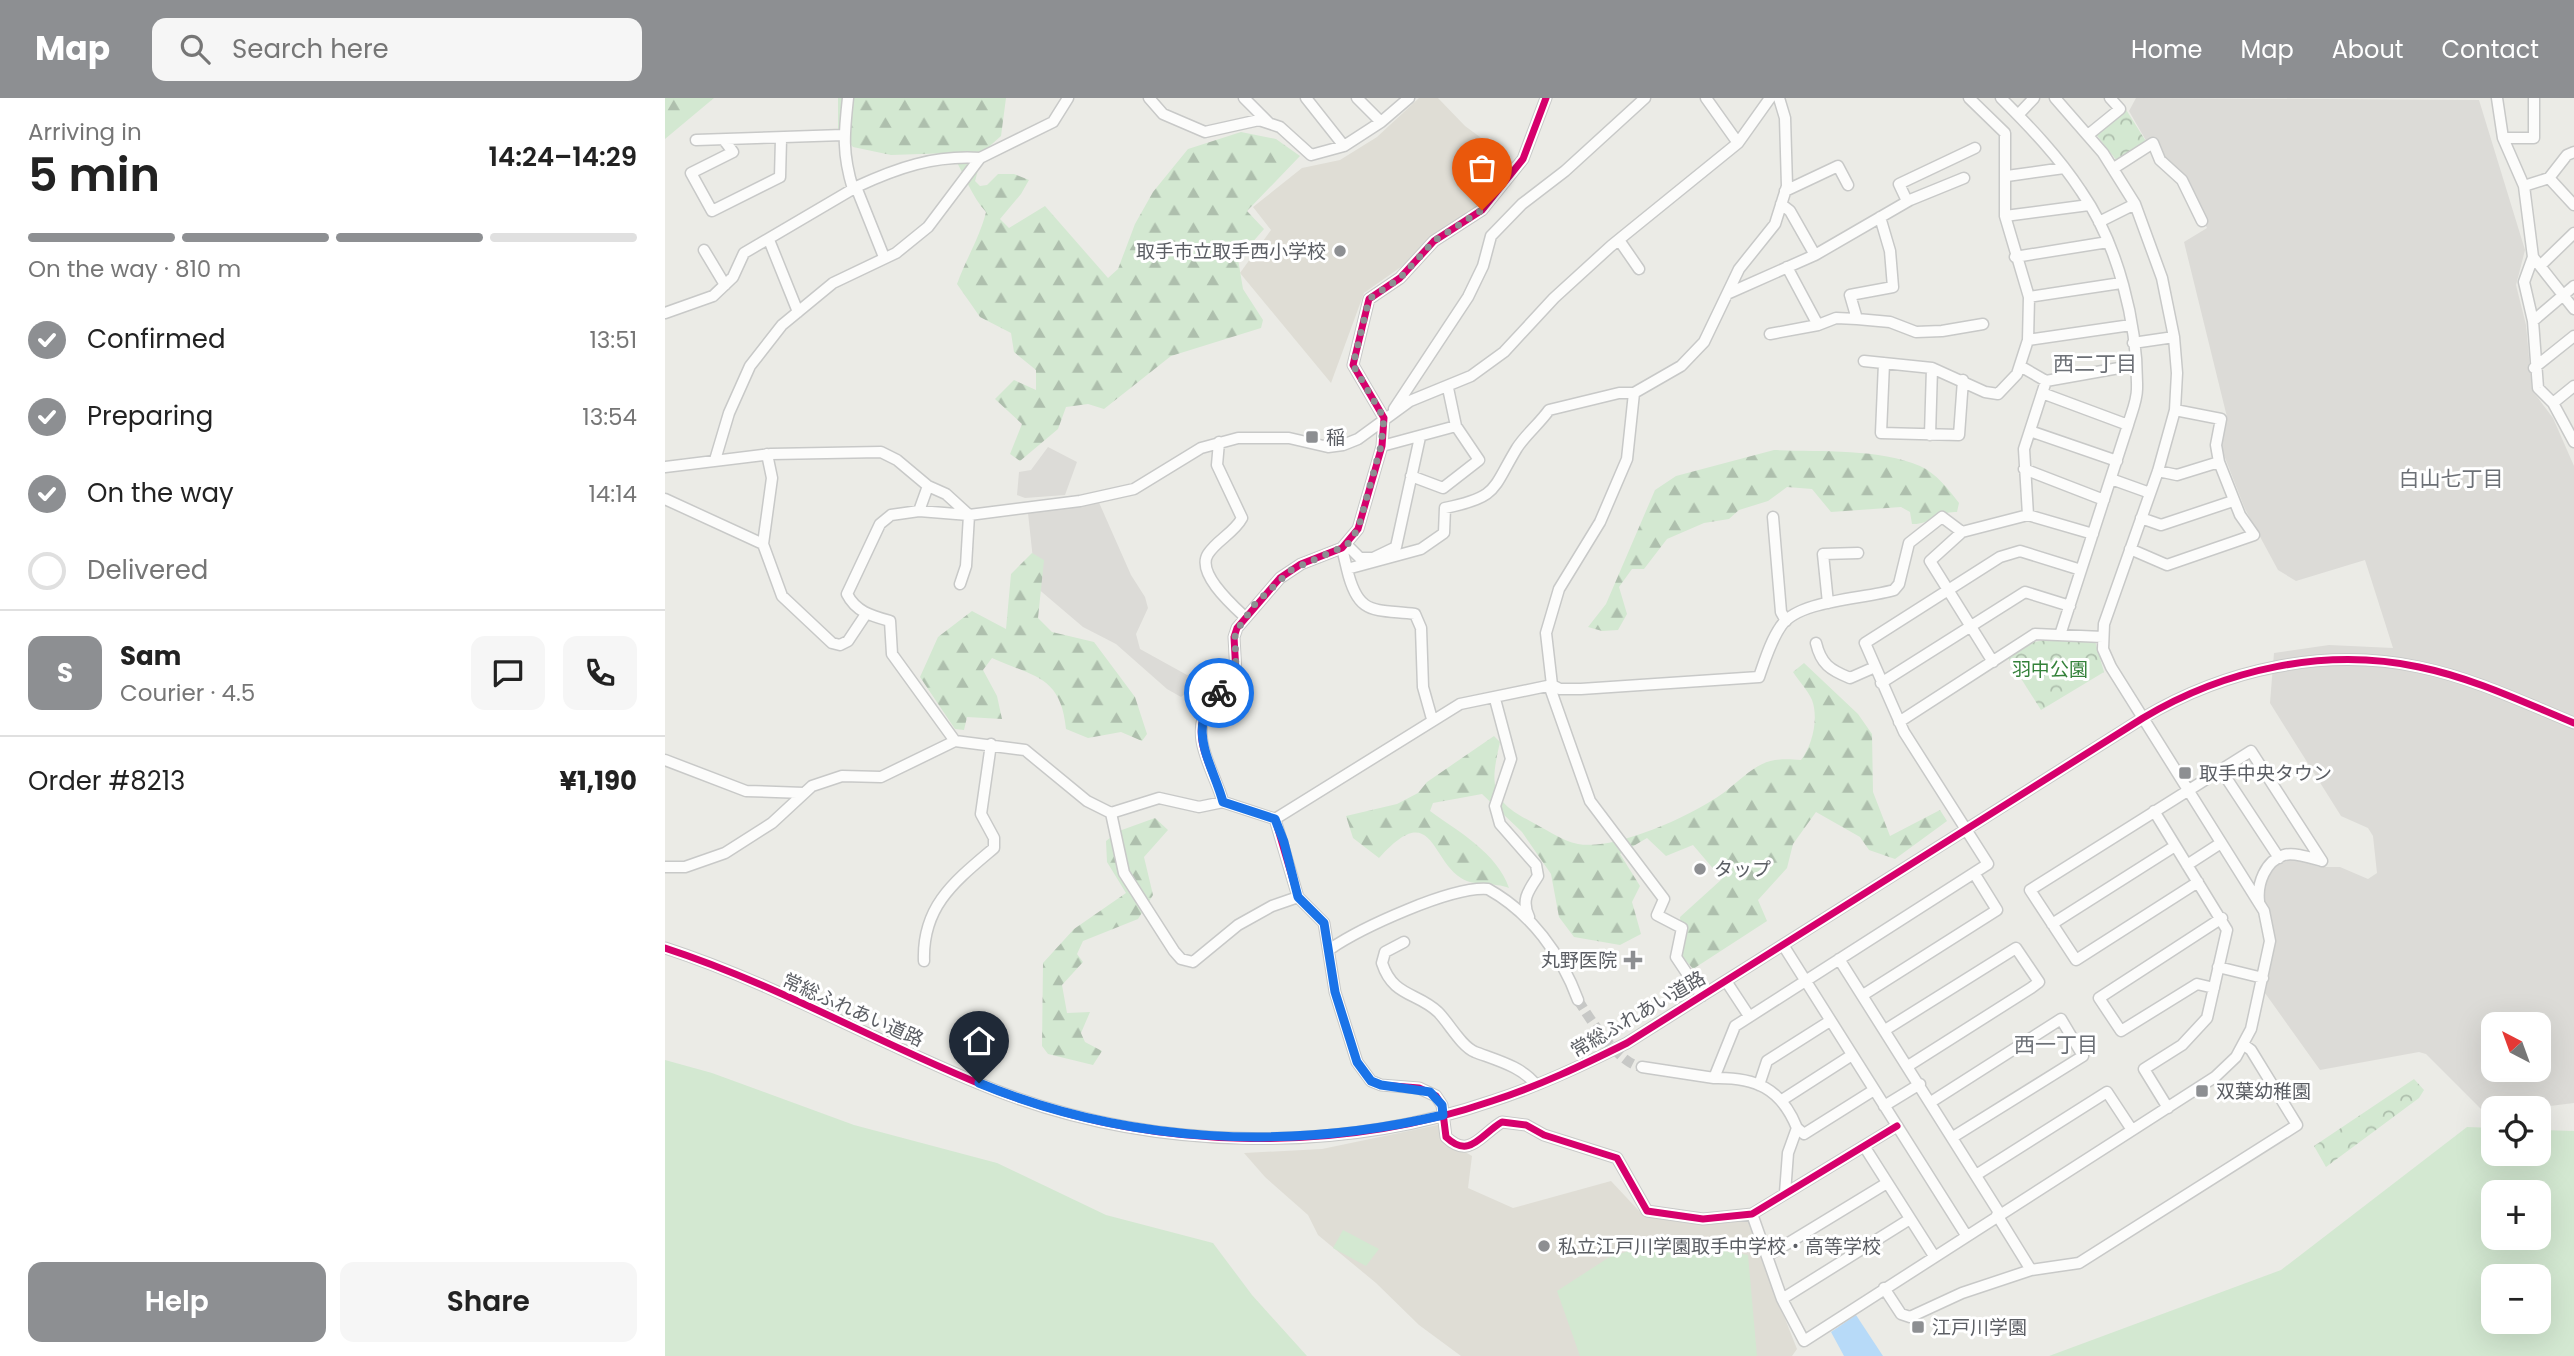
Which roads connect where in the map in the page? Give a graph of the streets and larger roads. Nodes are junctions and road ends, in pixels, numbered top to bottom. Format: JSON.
{"nodes":[{"id":1,"x":848,"y":98,"type":"edge"},
{"id":2,"x":1068,"y":98,"type":"edge"},
{"id":3,"x":1149,"y":98,"type":"edge"},
{"id":4,"x":1244,"y":98,"type":"edge"},
{"id":5,"x":1306,"y":98,"type":"edge"},
{"id":6,"x":1357,"y":98,"type":"edge"},
{"id":7,"x":1409,"y":98,"type":"edge"},
{"id":8,"x":1546,"y":98,"type":"edge"},
{"id":9,"x":1645,"y":98,"type":"edge"},
{"id":10,"x":1706,"y":98,"type":"edge"},
{"id":11,"x":1770,"y":98,"type":"edge"},
{"id":12,"x":1779,"y":98,"type":"edge"},
{"id":13,"x":1969,"y":98,"type":"edge"},
{"id":14,"x":2001,"y":98,"type":"edge"},
{"id":15,"x":2034,"y":98,"type":"edge"},
{"id":16,"x":2110,"y":98,"type":"edge"},
{"id":17,"x":2497,"y":98,"type":"edge"},
{"id":18,"x":2533,"y":98,"type":"edge"},
{"id":19,"x":2057,"y":99,"type":"edge"},
{"id":20,"x":2018,"y":115,"type":"junction"},
{"id":21,"x":1381,"y":122,"type":"junction"},
{"id":22,"x":1269,"y":123,"type":"junction"},
{"id":23,"x":843,"y":135,"type":"junction"},
{"id":24,"x":2088,"y":135,"type":"junction"},
{"id":25,"x":2503,"y":138,"type":"junction"},
{"id":26,"x":781,"y":139,"type":"junction"},
{"id":27,"x":696,"y":140,"type":"dead end"},
{"id":28,"x":724,"y":140,"type":"junction"},
{"id":29,"x":1738,"y":143,"type":"junction"},
{"id":30,"x":1344,"y":146,"type":"junction"},
{"id":31,"x":1975,"y":148,"type":"dead end"},
{"id":32,"x":2574,"y":152,"type":"edge"},
{"id":33,"x":980,"y":158,"type":"junction"},
{"id":34,"x":2064,"y":168,"type":"junction"},
{"id":35,"x":2114,"y":168,"type":"junction"},
{"id":36,"x":2007,"y":176,"type":"junction"},
{"id":37,"x":1964,"y":178,"type":"dead end"},
{"id":38,"x":2549,"y":178,"type":"junction"},
{"id":39,"x":1848,"y":185,"type":"dead end"},
{"id":40,"x":2524,"y":186,"type":"junction"},
{"id":41,"x":854,"y":188,"type":"junction"},
{"id":42,"x":1785,"y":191,"type":"junction"},
{"id":43,"x":1907,"y":201,"type":"junction"},
{"id":44,"x":1781,"y":204,"type":"junction"},
{"id":45,"x":2135,"y":204,"type":"junction"},
{"id":46,"x":2089,"y":205,"type":"junction"},
{"id":47,"x":2574,"y":205,"type":"edge"},
{"id":48,"x":2005,"y":216,"type":"junction"},
{"id":49,"x":1880,"y":217,"type":"junction"},
{"id":50,"x":2202,"y":220,"type":"dead end"},
{"id":51,"x":2099,"y":222,"type":"junction"},
{"id":52,"x":2574,"y":233,"type":"edge"},
{"id":53,"x":769,"y":240,"type":"junction"},
{"id":54,"x":1619,"y":240,"type":"junction"},
{"id":55,"x":2108,"y":242,"type":"junction"},
{"id":56,"x":704,"y":250,"type":"dead end"},
{"id":57,"x":1815,"y":255,"type":"junction"},
{"id":58,"x":884,"y":257,"type":"junction"},
{"id":59,"x":2015,"y":257,"type":"junction"},
{"id":60,"x":2536,"y":262,"type":"junction"},
{"id":61,"x":1787,"y":267,"type":"junction"},
{"id":62,"x":1639,"y":269,"type":"dead end"},
{"id":63,"x":2121,"y":283,"type":"junction"},
{"id":64,"x":725,"y":285,"type":"junction"},
{"id":65,"x":2574,"y":286,"type":"edge"},
{"id":66,"x":1727,"y":294,"type":"junction"},
{"id":67,"x":2564,"y":296,"type":"junction"},
{"id":68,"x":2029,"y":297,"type":"junction"},
{"id":69,"x":2574,"y":309,"type":"edge"},
{"id":70,"x":798,"y":312,"type":"junction"},
{"id":71,"x":665,"y":313,"type":"edge"},
{"id":72,"x":1857,"y":319,"type":"junction"},
{"id":73,"x":2533,"y":321,"type":"junction"},
{"id":74,"x":1983,"y":324,"type":"dead end"},
{"id":75,"x":1818,"y":325,"type":"junction"},
{"id":76,"x":2131,"y":325,"type":"junction"},
{"id":77,"x":1770,"y":334,"type":"dead end"},
{"id":78,"x":2574,"y":336,"type":"edge"},
{"id":79,"x":2174,"y":337,"type":"junction"},
{"id":80,"x":2028,"y":340,"type":"junction"},
{"id":81,"x":2133,"y":343,"type":"junction"},
{"id":82,"x":1864,"y":361,"type":"dead end"},
{"id":83,"x":1884,"y":363,"type":"junction"},
{"id":84,"x":2136,"y":365,"type":"junction"},
{"id":85,"x":2020,"y":366,"type":"junction"},
{"id":86,"x":1932,"y":368,"type":"junction"},
{"id":87,"x":2534,"y":368,"type":"junction"},
{"id":88,"x":1963,"y":380,"type":"junction"},
{"id":89,"x":2046,"y":381,"type":"junction"},
{"id":90,"x":2574,"y":386,"type":"edge"},
{"id":91,"x":1448,"y":388,"type":"junction"},
{"id":92,"x":1634,"y":393,"type":"junction"},
{"id":93,"x":2042,"y":393,"type":"junction"},
{"id":94,"x":2553,"y":403,"type":"junction"},
{"id":95,"x":2175,"y":410,"type":"junction"},
{"id":96,"x":1388,"y":415,"type":"junction"},
{"id":97,"x":2128,"y":425,"type":"junction"},
{"id":98,"x":1456,"y":426,"type":"junction"},
{"id":99,"x":2030,"y":430,"type":"junction"},
{"id":100,"x":1930,"y":435,"type":"junction"},
{"id":101,"x":2573,"y":437,"type":"edge"},
{"id":102,"x":1420,"y":438,"type":"junction"},
{"id":103,"x":1219,"y":442,"type":"junction"},
{"id":104,"x":1381,"y":446,"type":"junction"},
{"id":105,"x":767,"y":454,"type":"junction"},
{"id":106,"x":715,"y":460,"type":"junction"},
{"id":107,"x":2117,"y":461,"type":"junction"},
{"id":108,"x":2219,"y":462,"type":"junction"},
{"id":109,"x":665,"y":467,"type":"edge"},
{"id":110,"x":2024,"y":468,"type":"junction"},
{"id":111,"x":2158,"y":471,"type":"junction"},
{"id":112,"x":1411,"y":476,"type":"junction"},
{"id":113,"x":2111,"y":479,"type":"junction"},
{"id":114,"x":928,"y":486,"type":"junction"},
{"id":115,"x":1443,"y":488,"type":"junction"},
{"id":116,"x":2150,"y":493,"type":"junction"},
{"id":117,"x":665,"y":499,"type":"edge"},
{"id":118,"x":2104,"y":500,"type":"junction"},
{"id":119,"x":2233,"y":501,"type":"junction"},
{"id":120,"x":1449,"y":507,"type":"junction"},
{"id":121,"x":919,"y":511,"type":"junction"},
{"id":122,"x":969,"y":515,"type":"junction"},
{"id":123,"x":2028,"y":515,"type":"junction"},
{"id":124,"x":1773,"y":517,"type":"dead end"},
{"id":125,"x":2141,"y":518,"type":"junction"},
{"id":126,"x":1962,"y":532,"type":"junction"},
{"id":127,"x":2093,"y":534,"type":"junction"},
{"id":128,"x":763,"y":544,"type":"junction"},
{"id":129,"x":1344,"y":547,"type":"junction"},
{"id":130,"x":2130,"y":549,"type":"junction"},
{"id":131,"x":1858,"y":553,"type":"dead end"},
{"id":132,"x":1347,"y":569,"type":"junction"},
{"id":133,"x":2081,"y":570,"type":"junction"},
{"id":134,"x":960,"y":584,"type":"dead end"},
{"id":135,"x":1948,"y":590,"type":"junction"},
{"id":136,"x":1829,"y":603,"type":"junction"},
{"id":137,"x":2070,"y":606,"type":"junction"},
{"id":138,"x":866,"y":614,"type":"junction"},
{"id":139,"x":1245,"y":617,"type":"junction"},
{"id":140,"x":1786,"y":621,"type":"junction"},
{"id":141,"x":1971,"y":626,"type":"junction"},
{"id":142,"x":2060,"y":635,"type":"junction"},
{"id":143,"x":2103,"y":637,"type":"junction"},
{"id":144,"x":1816,"y":643,"type":"dead end"},
{"id":145,"x":1993,"y":662,"type":"junction"},
{"id":146,"x":1875,"y":667,"type":"junction"},
{"id":147,"x":1881,"y":683,"type":"junction"},
{"id":148,"x":1551,"y":685,"type":"junction"},
{"id":149,"x":1495,"y":699,"type":"junction"},
{"id":150,"x":2143,"y":718,"type":"junction"},
{"id":151,"x":1432,"y":719,"type":"junction"},
{"id":152,"x":1899,"y":722,"type":"junction"},
{"id":153,"x":2574,"y":723,"type":"edge"},
{"id":154,"x":955,"y":741,"type":"junction"},
{"id":155,"x":991,"y":744,"type":"junction"},
{"id":156,"x":665,"y":760,"type":"edge"},
{"id":157,"x":2221,"y":769,"type":"junction"},
{"id":158,"x":2188,"y":789,"type":"junction"},
{"id":159,"x":804,"y":793,"type":"junction"},
{"id":160,"x":1223,"y":802,"type":"junction"},
{"id":161,"x":2154,"y":811,"type":"junction"},
{"id":162,"x":1111,"y":813,"type":"junction"},
{"id":163,"x":1275,"y":819,"type":"junction"},
{"id":164,"x":1966,"y":830,"type":"junction"},
{"id":165,"x":2221,"y":843,"type":"junction"},
{"id":166,"x":2175,"y":846,"type":"junction"},
{"id":167,"x":2279,"y":858,"type":"junction"},
{"id":168,"x":2187,"y":866,"type":"junction"},
{"id":169,"x":665,"y":867,"type":"edge"},
{"id":170,"x":1974,"y":873,"type":"junction"},
{"id":171,"x":2198,"y":882,"type":"junction"},
{"id":172,"x":1298,"y":897,"type":"junction"},
{"id":173,"x":2259,"y":902,"type":"junction"},
{"id":174,"x":2222,"y":918,"type":"junction"},
{"id":175,"x":1530,"y":920,"type":"junction"},
{"id":176,"x":2052,"y":924,"type":"junction"},
{"id":177,"x":1404,"y":942,"type":"dead end"},
{"id":178,"x":1783,"y":945,"type":"junction"},
{"id":179,"x":665,"y":947,"type":"edge"},
{"id":180,"x":1329,"y":949,"type":"junction"},
{"id":181,"x":1839,"y":959,"type":"junction"},
{"id":182,"x":925,"y":961,"type":"dead end"},
{"id":183,"x":2218,"y":967,"type":"junction"},
{"id":184,"x":2263,"y":978,"type":"junction"},
{"id":185,"x":1726,"y":981,"type":"junction"},
{"id":186,"x":1806,"y":982,"type":"junction"},
{"id":187,"x":2214,"y":988,"type":"junction"},
{"id":188,"x":1863,"y":995,"type":"junction"},
{"id":189,"x":1702,"y":996,"type":"junction"},
{"id":190,"x":1578,"y":1000,"type":"tunnel mouth"},
{"id":191,"x":1749,"y":1016,"type":"junction"},
{"id":192,"x":1830,"y":1021,"type":"junction"},
{"id":193,"x":1885,"y":1030,"type":"junction"},
{"id":194,"x":2244,"y":1045,"type":"junction"},
{"id":195,"x":1852,"y":1055,"type":"junction"},
{"id":196,"x":1908,"y":1066,"type":"junction"},
{"id":197,"x":1641,"y":1067,"type":"tunnel mouth"},
{"id":198,"x":1714,"y":1078,"type":"junction"},
{"id":199,"x":1920,"y":1084,"type":"junction"},
{"id":200,"x":1536,"y":1085,"type":"junction"},
{"id":201,"x":1759,"y":1085,"type":"junction"},
{"id":202,"x":1874,"y":1090,"type":"junction"},
{"id":203,"x":1781,"y":1100,"type":"junction"},
{"id":204,"x":1931,"y":1102,"type":"junction"},
{"id":205,"x":1884,"y":1106,"type":"junction"},
{"id":206,"x":2168,"y":1108,"type":"junction"},
{"id":207,"x":1443,"y":1115,"type":"junction"},
{"id":208,"x":1897,"y":1126,"type":"junction"},
{"id":209,"x":1797,"y":1128,"type":"junction"},
{"id":210,"x":2132,"y":1130,"type":"junction"},
{"id":211,"x":1953,"y":1137,"type":"junction"},
{"id":212,"x":1864,"y":1146,"type":"junction"},
{"id":213,"x":1976,"y":1175,"type":"junction"},
{"id":214,"x":1887,"y":1182,"type":"junction"},
{"id":215,"x":1784,"y":1193,"type":"junction"},
{"id":216,"x":1752,"y":1214,"type":"junction"},
{"id":217,"x":1998,"y":1215,"type":"junction"},
{"id":218,"x":1910,"y":1219,"type":"junction"},
{"id":219,"x":1966,"y":1236,"type":"junction"},
{"id":220,"x":1767,"y":1256,"type":"junction"},
{"id":221,"x":1934,"y":1256,"type":"junction"},
{"id":222,"x":2031,"y":1270,"type":"junction"},
{"id":223,"x":1884,"y":1288,"type":"junction"},
{"id":224,"x":1782,"y":1300,"type":"junction"}],
"edges":[{"from":1,"to":23,"type":"street"},
{"from":2,"to":33,"type":"street"},
{"from":3,"to":22,"type":"street"},
{"from":4,"to":22,"type":"street"},
{"from":5,"to":30,"type":"street"},
{"from":6,"to":21,"type":"street"},
{"from":7,"to":21,"type":"street"},
{"from":8,"to":96,"type":"street"},
{"from":9,"to":96,"type":"street"},
{"from":10,"to":29,"type":"street"},
{"from":11,"to":29,"type":"street"},
{"from":12,"to":42,"type":"street"},
{"from":13,"to":36,"type":"street"},
{"from":14,"to":20,"type":"street"},
{"from":15,"to":20,"type":"street"},
{"from":16,"to":24,"type":"street"},
{"from":17,"to":25,"type":"street"},
{"from":18,"to":25,"type":"street"},
{"from":19,"to":24,"type":"street"},
{"from":20,"to":34,"type":"street"},
{"from":21,"to":30,"type":"street"},
{"from":22,"to":30,"type":"street"},
{"from":23,"to":26,"type":"street"},
{"from":23,"to":41,"type":"street"},
{"from":24,"to":35,"type":"street"},
{"from":25,"to":40,"type":"street"},
{"from":26,"to":28,"type":"street"},
{"from":26,"to":28,"type":"street"},
{"from":27,"to":28,"type":"street"},
{"from":29,"to":54,"type":"street"},
{"from":31,"to":43,"type":"street"},
{"from":32,"to":38,"type":"street"},
{"from":33,"to":41,"type":"street"},
{"from":33,"to":58,"type":"street"},
{"from":34,"to":36,"type":"street"},
{"from":34,"to":46,"type":"street"},
{"from":35,"to":45,"type":"street"},
{"from":35,"to":50,"type":"street"},
{"from":36,"to":48,"type":"street"},
{"from":37,"to":43,"type":"street"},
{"from":38,"to":40,"type":"street"},
{"from":38,"to":47,"type":"street"},
{"from":39,"to":42,"type":"street"},
{"from":40,"to":60,"type":"street"},
{"from":41,"to":53,"type":"street"},
{"from":41,"to":58,"type":"street"},
{"from":42,"to":44,"type":"street"},
{"from":43,"to":49,"type":"street"},
{"from":44,"to":57,"type":"street"},
{"from":44,"to":66,"type":"street"},
{"from":45,"to":51,"type":"street"},
{"from":45,"to":79,"type":"street"},
{"from":46,"to":48,"type":"street"},
{"from":46,"to":51,"type":"street"},
{"from":48,"to":59,"type":"street"},
{"from":49,"to":57,"type":"street"},
{"from":49,"to":72,"type":"street"},
{"from":51,"to":55,"type":"street"},
{"from":52,"to":60,"type":"street"},
{"from":53,"to":64,"type":"street"},
{"from":53,"to":70,"type":"street"},
{"from":54,"to":62,"type":"street"},
{"from":54,"to":91,"type":"street"},
{"from":55,"to":59,"type":"street"},
{"from":55,"to":63,"type":"street"},
{"from":56,"to":64,"type":"street"},
{"from":57,"to":61,"type":"street"},
{"from":58,"to":70,"type":"street"},
{"from":59,"to":68,"type":"street"},
{"from":60,"to":67,"type":"street"},
{"from":60,"to":73,"type":"street"},
{"from":61,"to":66,"type":"street"},
{"from":61,"to":75,"type":"street"},
{"from":63,"to":68,"type":"street"},
{"from":63,"to":76,"type":"street"},
{"from":64,"to":71,"type":"street"},
{"from":65,"to":67,"type":"street"},
{"from":66,"to":92,"type":"street"},
{"from":67,"to":69,"type":"street"},
{"from":67,"to":73,"type":"street"},
{"from":68,"to":80,"type":"street"},
{"from":70,"to":106,"type":"street"},
{"from":72,"to":74,"type":"street"},
{"from":72,"to":75,"type":"street"},
{"from":73,"to":87,"type":"street"},
{"from":75,"to":77,"type":"street"},
{"from":76,"to":80,"type":"street"},
{"from":76,"to":81,"type":"street"},
{"from":78,"to":87,"type":"street"},
{"from":79,"to":81,"type":"street"},
{"from":79,"to":95,"type":"street"},
{"from":80,"to":85,"type":"street"},
{"from":81,"to":84,"type":"street"},
{"from":82,"to":83,"type":"street"},
{"from":83,"to":86,"type":"street"},
{"from":83,"to":100,"type":"street"},
{"from":84,"to":89,"type":"street"},
{"from":84,"to":97,"type":"street"},
{"from":85,"to":88,"type":"street"},
{"from":85,"to":89,"type":"street"},
{"from":86,"to":88,"type":"street"},
{"from":86,"to":100,"type":"street"},
{"from":87,"to":94,"type":"street"},
{"from":88,"to":100,"type":"street"},
{"from":89,"to":93,"type":"street"},
{"from":90,"to":94,"type":"street"},
{"from":91,"to":96,"type":"street"},
{"from":91,"to":98,"type":"street"},
{"from":92,"to":120,"type":"street"},
{"from":92,"to":148,"type":"street"},
{"from":93,"to":97,"type":"street"},
{"from":93,"to":99,"type":"street"},
{"from":94,"to":101,"type":"street"},
{"from":95,"to":108,"type":"street"},
{"from":95,"to":111,"type":"street"},
{"from":96,"to":103,"type":"street"},
{"from":96,"to":104,"type":"street"},
{"from":97,"to":107,"type":"street"},
{"from":98,"to":102,"type":"street"},
{"from":98,"to":115,"type":"street"},
{"from":99,"to":107,"type":"street"},
{"from":99,"to":110,"type":"street"},
{"from":102,"to":104,"type":"street"},
{"from":102,"to":112,"type":"street"},
{"from":103,"to":122,"type":"street"},
{"from":103,"to":139,"type":"street"},
{"from":104,"to":129,"type":"street"},
{"from":105,"to":106,"type":"street"},
{"from":105,"to":114,"type":"street"},
{"from":105,"to":128,"type":"street"},
{"from":106,"to":109,"type":"street"},
{"from":107,"to":113,"type":"street"},
{"from":108,"to":111,"type":"street"},
{"from":108,"to":119,"type":"street"},
{"from":110,"to":118,"type":"street"},
{"from":110,"to":123,"type":"street"},
{"from":111,"to":116,"type":"street"},
{"from":112,"to":115,"type":"street"},
{"from":112,"to":129,"type":"street"},
{"from":113,"to":116,"type":"street"},
{"from":113,"to":118,"type":"street"},
{"from":114,"to":121,"type":"street"},
{"from":114,"to":122,"type":"street"},
{"from":115,"to":120,"type":"street"},
{"from":116,"to":125,"type":"street"},
{"from":117,"to":128,"type":"street"},
{"from":118,"to":127,"type":"street"},
{"from":119,"to":125,"type":"street"},
{"from":119,"to":130,"type":"street"},
{"from":120,"to":132,"type":"street"},
{"from":121,"to":122,"type":"street"},
{"from":121,"to":138,"type":"street"},
{"from":122,"to":134,"type":"street"},
{"from":123,"to":126,"type":"street"},
{"from":123,"to":127,"type":"street"},
{"from":124,"to":140,"type":"street"},
{"from":125,"to":130,"type":"street"},
{"from":126,"to":135,"type":"street"},
{"from":126,"to":136,"type":"street"},
{"from":127,"to":133,"type":"street"},
{"from":128,"to":138,"type":"street"},
{"from":129,"to":132,"type":"street"},
{"from":129,"to":139,"type":"street"},
{"from":130,"to":143,"type":"street"},
{"from":131,"to":136,"type":"street"},
{"from":132,"to":151,"type":"street"},
{"from":133,"to":135,"type":"street"},
{"from":133,"to":137,"type":"street"},
{"from":135,"to":141,"type":"street"},
{"from":135,"to":146,"type":"street"},
{"from":136,"to":140,"type":"street"},
{"from":137,"to":141,"type":"street"},
{"from":137,"to":142,"type":"street"},
{"from":138,"to":154,"type":"street"},
{"from":139,"to":160,"type":"street"},
{"from":140,"to":148,"type":"street"},
{"from":141,"to":145,"type":"street"},
{"from":141,"to":147,"type":"street"},
{"from":142,"to":143,"type":"street"},
{"from":142,"to":145,"type":"street"},
{"from":143,"to":150,"type":"street"},
{"from":144,"to":146,"type":"street"},
{"from":145,"to":152,"type":"street"},
{"from":146,"to":147,"type":"street"},
{"from":147,"to":152,"type":"street"},
{"from":148,"to":149,"type":"street"},
{"from":148,"to":189,"type":"street"},
{"from":149,"to":151,"type":"street"},
{"from":149,"to":175,"type":"street"},
{"from":150,"to":153,"type":"street","name":"常総ふれあい道路"},
{"from":150,"to":158,"type":"street"},
{"from":150,"to":164,"type":"street","name":"常総ふれあい道路"},
{"from":151,"to":163,"type":"street"},
{"from":152,"to":164,"type":"street"},
{"from":154,"to":155,"type":"street"},
{"from":154,"to":159,"type":"street"},
{"from":155,"to":162,"type":"street"},
{"from":155,"to":182,"type":"street"},
{"from":156,"to":159,"type":"street"},
{"from":157,"to":158,"type":"street"},
{"from":157,"to":167,"type":"street"},
{"from":157,"to":167,"type":"street"},
{"from":158,"to":161,"type":"street"},
{"from":158,"to":165,"type":"street"},
{"from":159,"to":169,"type":"street"},
{"from":160,"to":162,"type":"street"},
{"from":160,"to":163,"type":"street"},
{"from":161,"to":166,"type":"street"},
{"from":161,"to":176,"type":"street"},
{"from":162,"to":172,"type":"street"},
{"from":163,"to":172,"type":"street"},
{"from":164,"to":170,"type":"street"},
{"from":164,"to":178,"type":"street","name":"常総ふれあい道路"},
{"from":165,"to":168,"type":"street"},
{"from":165,"to":173,"type":"street"},
{"from":166,"to":168,"type":"street"},
{"from":166,"to":176,"type":"street"},
{"from":167,"to":173,"type":"street"},
{"from":168,"to":171,"type":"street"},
{"from":170,"to":181,"type":"street"},
{"from":170,"to":188,"type":"street"},
{"from":171,"to":174,"type":"street"},
{"from":171,"to":176,"type":"street"},
{"from":172,"to":180,"type":"street"},
{"from":173,"to":184,"type":"street"},
{"from":174,"to":183,"type":"street"},
{"from":174,"to":187,"type":"street"},
{"from":175,"to":180,"type":"street"},
{"from":175,"to":190,"type":"street"},
{"from":177,"to":200,"type":"street"},
{"from":178,"to":185,"type":"street","name":"常総ふれあい道路"},
{"from":178,"to":186,"type":"street"},
{"from":179,"to":207,"type":"street","name":"常総ふれあい道路"},
{"from":180,"to":207,"type":"street"},
{"from":181,"to":186,"type":"street"},
{"from":181,"to":188,"type":"street"},
{"from":183,"to":184,"type":"street"},
{"from":183,"to":187,"type":"street"},
{"from":184,"to":194,"type":"street"},
{"from":185,"to":189,"type":"street","name":"常総ふれあい道路"},
{"from":185,"to":191,"type":"street"},
{"from":186,"to":191,"type":"street"},
{"from":186,"to":192,"type":"street"},
{"from":187,"to":206,"type":"street"},
{"from":188,"to":193,"type":"street"},
{"from":189,"to":200,"type":"street","name":"常総ふれあい道路"},
{"from":191,"to":198,"type":"street"},
{"from":192,"to":195,"type":"street"},
{"from":192,"to":201,"type":"street"},
{"from":193,"to":196,"type":"street"},
{"from":193,"to":196,"type":"street"},
{"from":194,"to":206,"type":"street"},
{"from":194,"to":222,"type":"street"},
{"from":195,"to":202,"type":"street"},
{"from":195,"to":203,"type":"street"},
{"from":196,"to":199,"type":"street"},
{"from":197,"to":198,"type":"street"},
{"from":198,"to":201,"type":"street"},
{"from":199,"to":204,"type":"street"},
{"from":199,"to":205,"type":"street"},
{"from":200,"to":207,"type":"street","name":"常総ふれあい道路"},
{"from":201,"to":203,"type":"street"},
{"from":202,"to":205,"type":"street"},
{"from":202,"to":209,"type":"street"},
{"from":203,"to":209,"type":"street"},
{"from":204,"to":211,"type":"street"},
{"from":204,"to":211,"type":"street"},
{"from":205,"to":208,"type":"street"},
{"from":206,"to":210,"type":"street"},
{"from":207,"to":216,"type":"street"},
{"from":208,"to":212,"type":"street"},
{"from":208,"to":219,"type":"street"},
{"from":209,"to":215,"type":"street"},
{"from":210,"to":213,"type":"street"},
{"from":210,"to":217,"type":"street"},
{"from":211,"to":213,"type":"street"},
{"from":212,"to":214,"type":"street"},
{"from":212,"to":215,"type":"street"},
{"from":213,"to":217,"type":"street"},
{"from":214,"to":218,"type":"street"},
{"from":214,"to":220,"type":"street"},
{"from":215,"to":216,"type":"street"},
{"from":216,"to":220,"type":"street"},
{"from":217,"to":219,"type":"street"},
{"from":217,"to":222,"type":"street"},
{"from":218,"to":221,"type":"street"},
{"from":218,"to":224,"type":"street"},
{"from":219,"to":221,"type":"street"},
{"from":220,"to":224,"type":"street"},
{"from":221,"to":223,"type":"street"},
{"from":222,"to":223,"type":"street"},
{"from":223,"to":224,"type":"street"}]}
